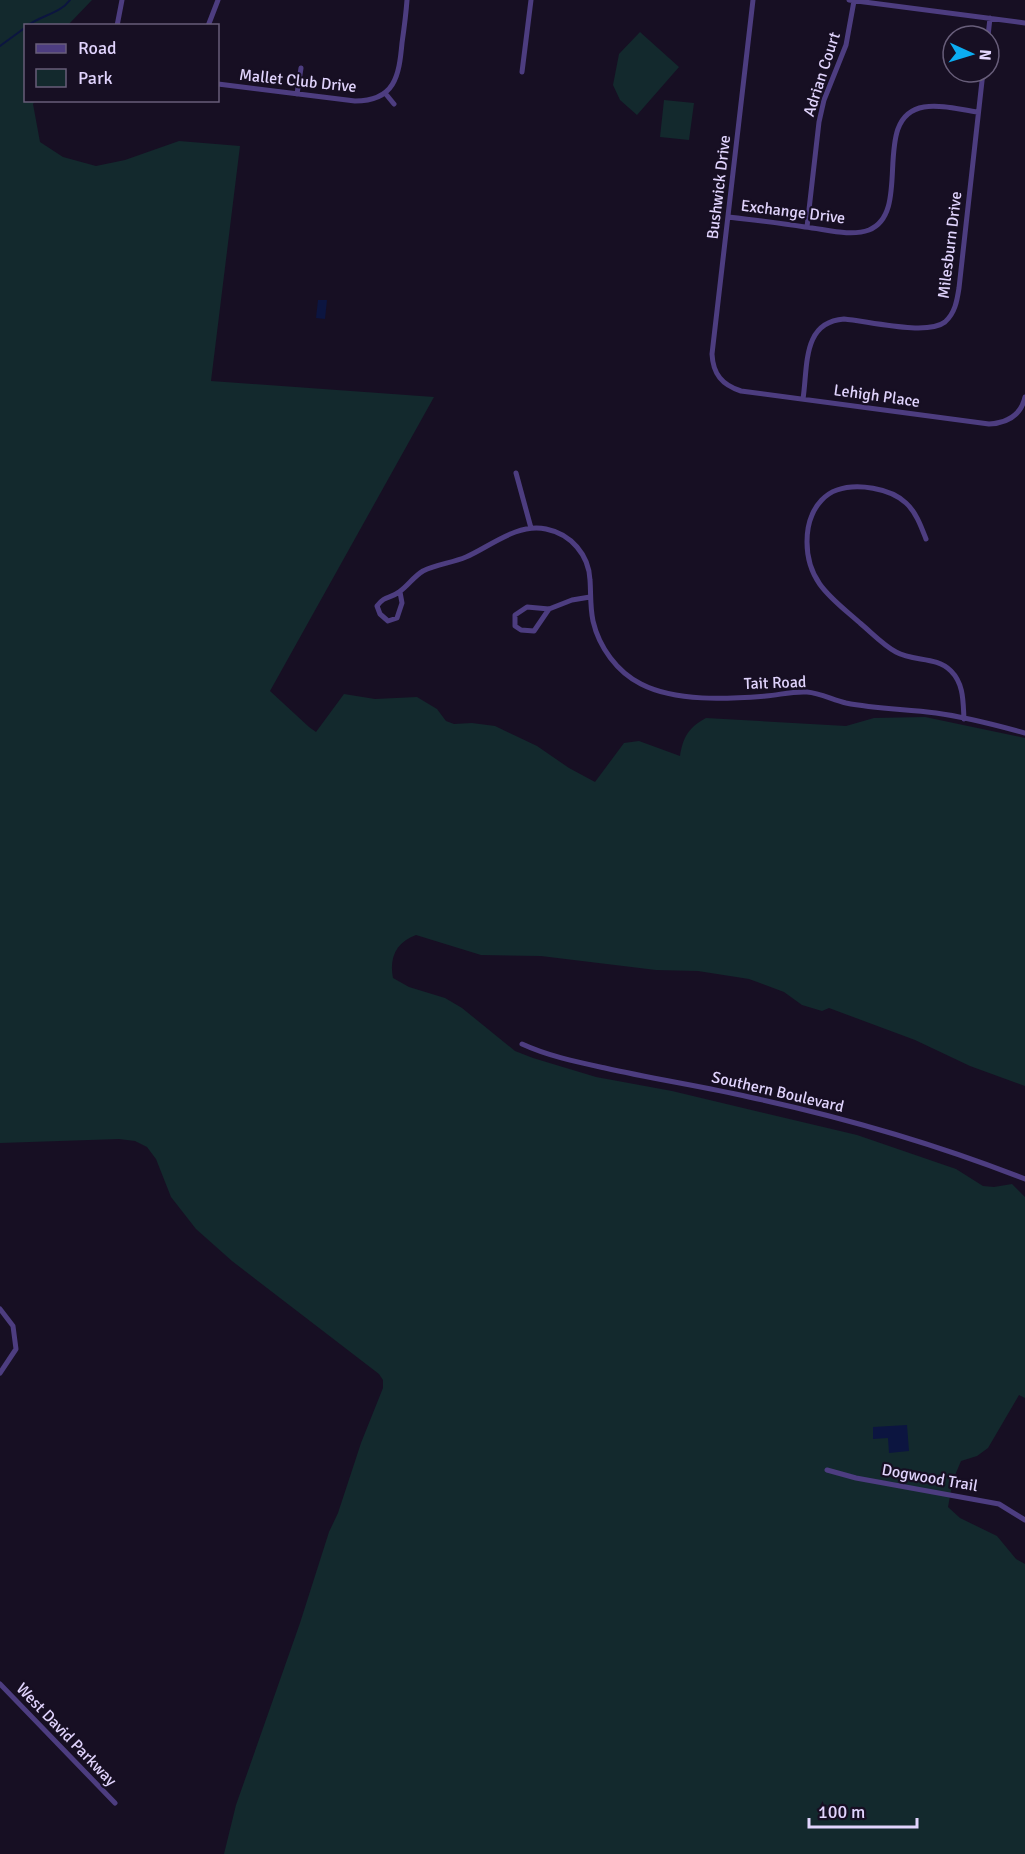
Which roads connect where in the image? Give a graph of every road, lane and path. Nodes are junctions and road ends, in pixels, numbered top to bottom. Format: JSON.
{"nodes":[{"id":1,"x":122,"y":0,"type":"edge"},
{"id":2,"x":218,"y":0,"type":"edge"},
{"id":3,"x":407,"y":0,"type":"edge"},
{"id":4,"x":531,"y":0,"type":"edge"},
{"id":5,"x":753,"y":0,"type":"edge"},
{"id":6,"x":849,"y":0,"type":"edge"},
{"id":7,"x":854,"y":1,"type":"edge"},
{"id":8,"x":990,"y":18,"type":"junction"},
{"id":9,"x":1025,"y":23,"type":"edge"},
{"id":10,"x":117,"y":24,"type":"edge"},
{"id":11,"x":209,"y":24,"type":"edge"},
{"id":12,"x":989,"y":24,"type":"edge"},
{"id":13,"x":301,"y":68,"type":"dead end"},
{"id":14,"x":522,"y":72,"type":"dead end"},
{"id":15,"x":219,"y":84,"type":"edge"},
{"id":16,"x":982,"y":84,"type":"edge"},
{"id":17,"x":385,"y":93,"type":"junction"},
{"id":18,"x":297,"y":94,"type":"junction"},
{"id":19,"x":394,"y":104,"type":"dead end"},
{"id":20,"x":978,"y":112,"type":"junction"},
{"id":21,"x":728,"y":217,"type":"junction"},
{"id":22,"x":807,"y":227,"type":"junction"},
{"id":23,"x":718,"y":376,"type":"joint"},
{"id":24,"x":1025,"y":398,"type":"edge"},
{"id":25,"x":803,"y":399,"type":"junction"},
{"id":26,"x":516,"y":473,"type":"dead end"},
{"id":27,"x":531,"y":528,"type":"junction"},
{"id":28,"x":926,"y":539,"type":"dead end"},
{"id":29,"x":400,"y":592,"type":"junction"},
{"id":30,"x":590,"y":597,"type":"junction"},
{"id":31,"x":549,"y":609,"type":"junction"},
{"id":32,"x":964,"y":718,"type":"junction"},
{"id":33,"x":1025,"y":733,"type":"edge"},
{"id":34,"x":522,"y":1044,"type":"dead end"},
{"id":35,"x":1025,"y":1179,"type":"edge"},
{"id":36,"x":0,"y":1309,"type":"edge"},
{"id":37,"x":0,"y":1373,"type":"edge"},
{"id":38,"x":827,"y":1470,"type":"dead end"},
{"id":39,"x":1025,"y":1520,"type":"edge"},
{"id":40,"x":0,"y":1684,"type":"edge"},
{"id":41,"x":115,"y":1803,"type":"dead end"}],
"edges":[{"from":1,"to":10,"type":"street"},
{"from":2,"to":11,"type":"street"},
{"from":3,"to":17,"type":"street"},
{"from":4,"to":14,"type":"street"},
{"from":5,"to":21,"type":"street","name":"Bushwick Drive"},
{"from":6,"to":7,"type":"street"},
{"from":7,"to":8,"type":"street"},
{"from":7,"to":22,"type":"street","name":"Adrian Court"},
{"from":8,"to":9,"type":"street"},
{"from":8,"to":12,"type":"street"},
{"from":13,"to":18,"type":"street"},
{"from":15,"to":18,"type":"street","name":"Mallet Club Drive"},
{"from":16,"to":20,"type":"street","name":"Milesburn Drive"},
{"from":17,"to":18,"type":"street","name":"Mallet Club Drive"},
{"from":17,"to":19,"type":"street"},
{"from":20,"to":22,"type":"street","name":"Exchange Drive"},
{"from":20,"to":25,"type":"street","name":"Milesburn Drive"},
{"from":21,"to":22,"type":"street","name":"Exchange Drive"},
{"from":21,"to":23,"type":"street","name":"Bushwick Drive"},
{"from":23,"to":25,"type":"street","name":"Lehigh Place"},
{"from":24,"to":25,"type":"street","name":"Lehigh Place"},
{"from":26,"to":27,"type":"street"},
{"from":27,"to":29,"type":"street"},
{"from":27,"to":30,"type":"street","name":"Tait Road"},
{"from":28,"to":32,"type":"street"},
{"from":29,"to":29,"type":"street"},
{"from":30,"to":31,"type":"street"},
{"from":30,"to":32,"type":"street","name":"Tait Road"},
{"from":31,"to":31,"type":"street"},
{"from":32,"to":33,"type":"street","name":"Tait Road"},
{"from":34,"to":35,"type":"street","name":"Southern Boulevard"},
{"from":36,"to":37,"type":"street"},
{"from":38,"to":39,"type":"street","name":"Dogwood Trail"},
{"from":40,"to":41,"type":"street","name":"West David Parkway"}]}
